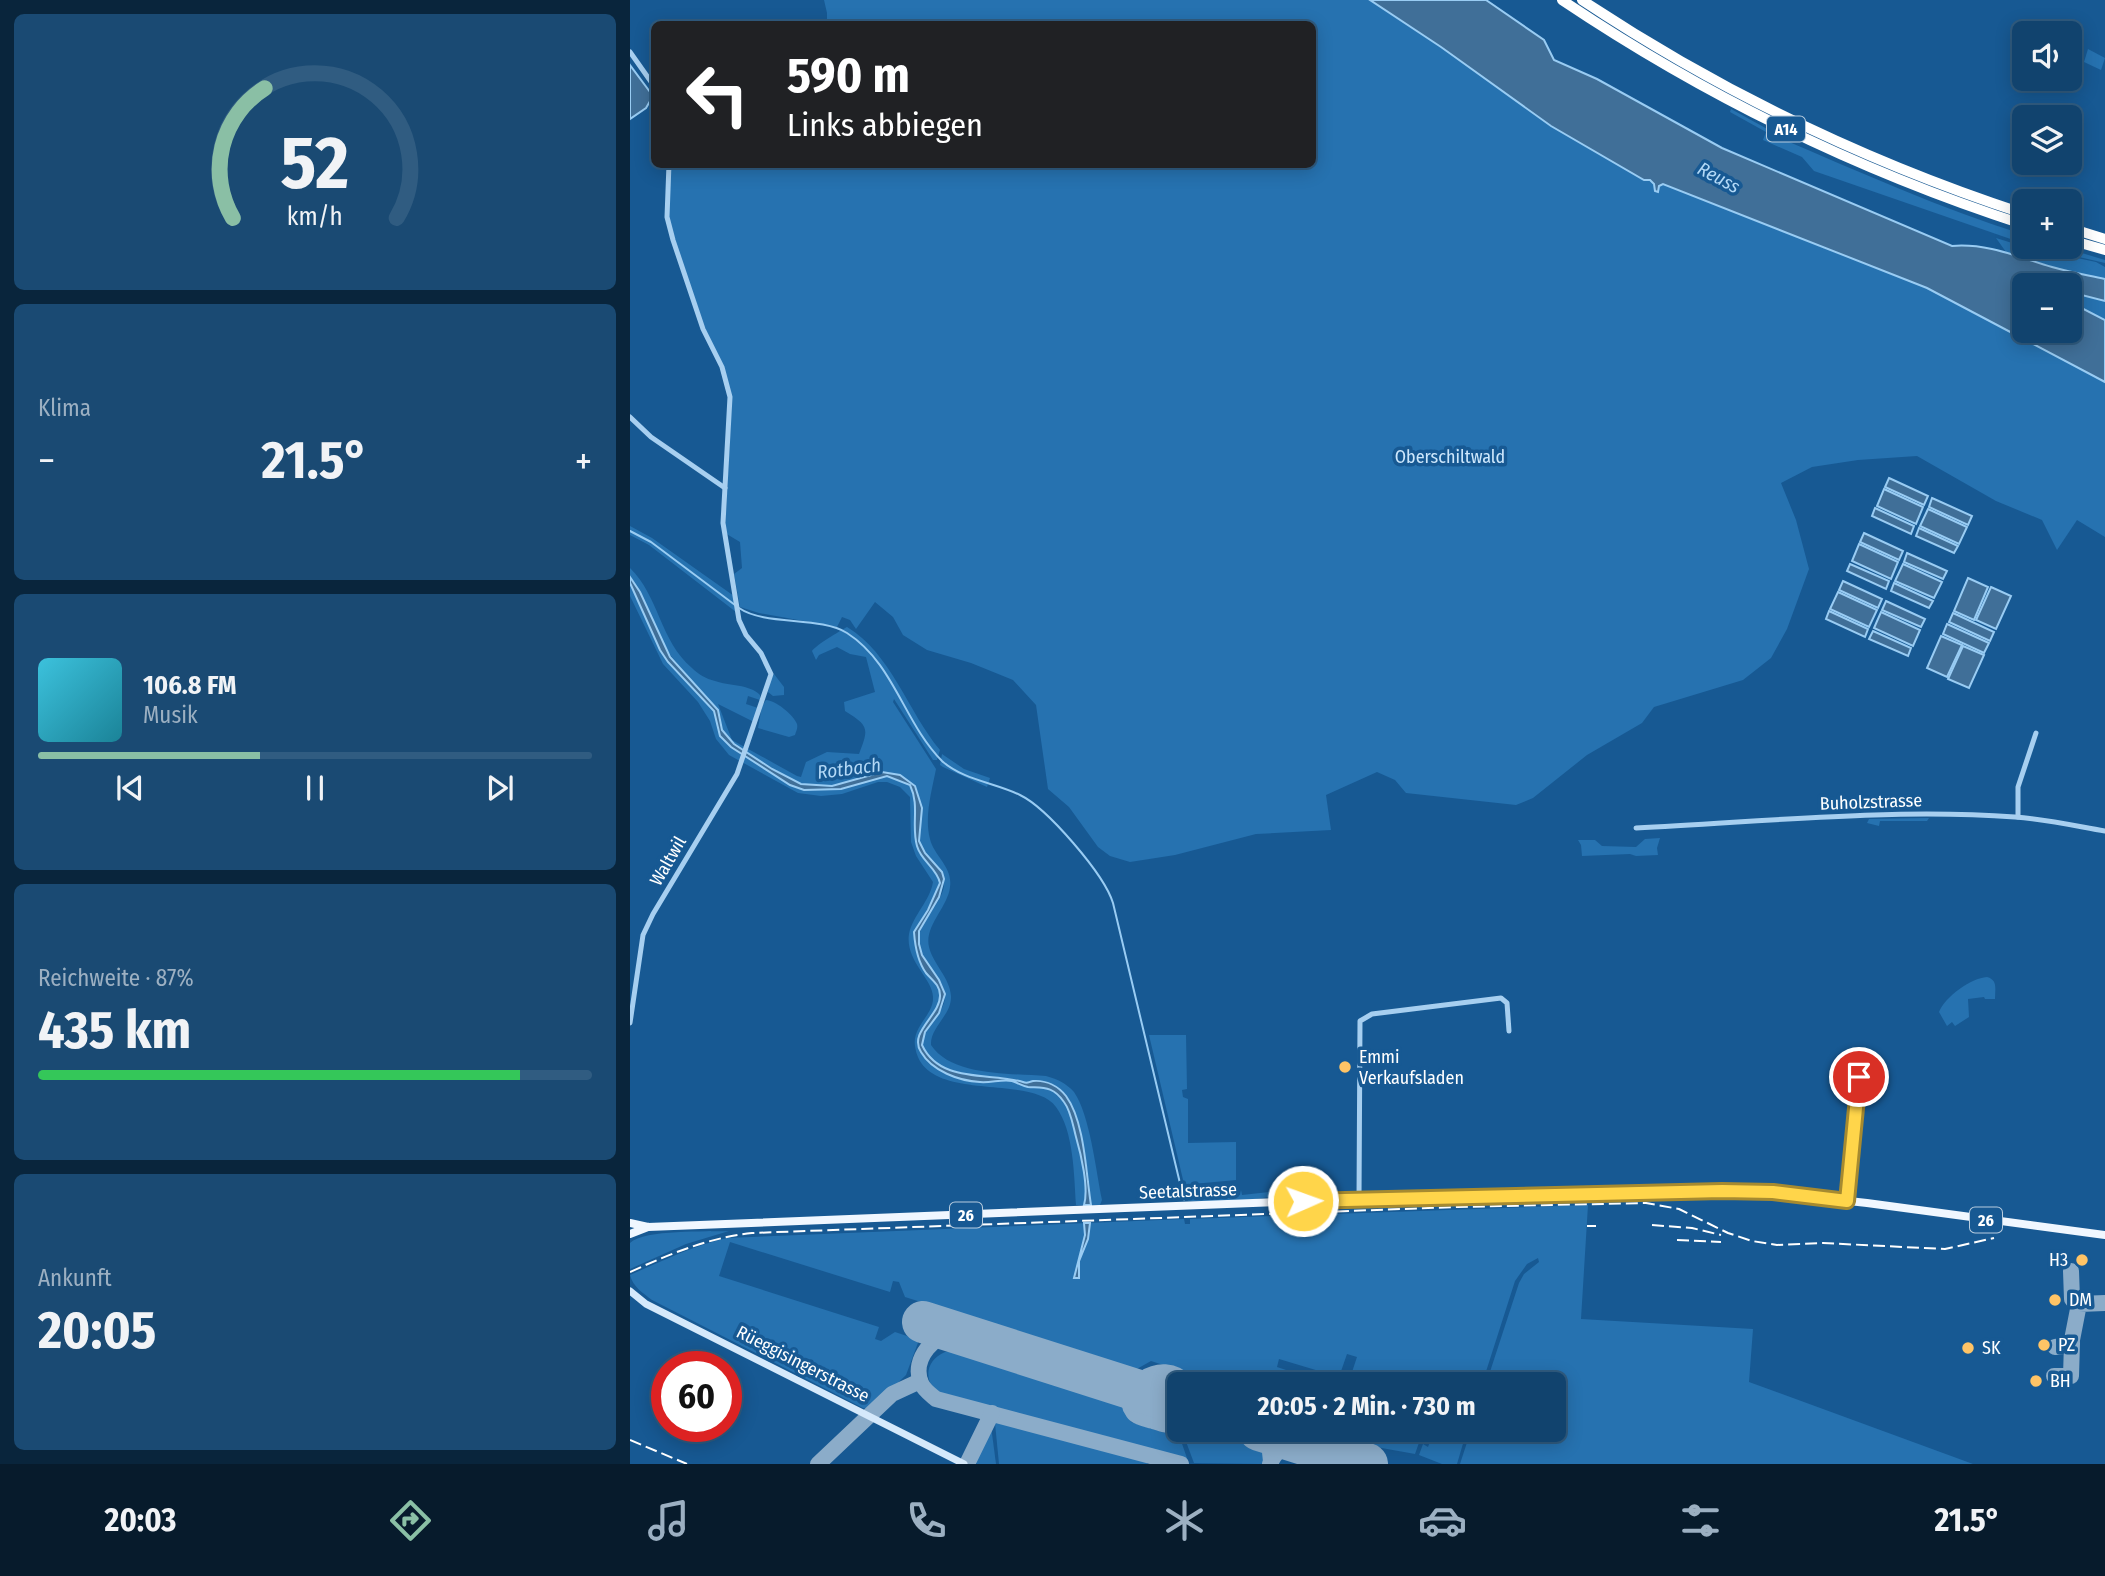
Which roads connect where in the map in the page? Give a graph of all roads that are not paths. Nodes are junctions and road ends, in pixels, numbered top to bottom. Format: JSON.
{"nodes":[{"id":1,"x":1562,"y":0,"type":"edge"},
{"id":2,"x":1582,"y":0,"type":"edge"},
{"id":3,"x":630,"y":52,"type":"edge"},
{"id":4,"x":651,"y":82,"type":"edge"},
{"id":5,"x":669,"y":168,"type":"edge"},
{"id":6,"x":2012,"y":209,"type":"edge"},
{"id":7,"x":2012,"y":220,"type":"edge"},
{"id":8,"x":2082,"y":232,"type":"edge"},
{"id":9,"x":2105,"y":239,"type":"edge"},
{"id":10,"x":2082,"y":243,"type":"edge"},
{"id":11,"x":2105,"y":250,"type":"edge"},
{"id":12,"x":630,"y":417,"type":"edge"},
{"id":13,"x":725,"y":488,"type":"junction"},
{"id":14,"x":2036,"y":733,"type":"dead end"},
{"id":15,"x":2018,"y":817,"type":"junction"},
{"id":16,"x":1636,"y":828,"type":"dead end"},
{"id":17,"x":2105,"y":831,"type":"edge"},
{"id":18,"x":630,"y":1023,"type":"edge"},
{"id":19,"x":1509,"y":1031,"type":"dead end"},
{"id":20,"x":1859,"y":1077,"type":"dead end"},
{"id":21,"x":1359,"y":1199,"type":"junction"},
{"id":22,"x":1847,"y":1201,"type":"junction"},
{"id":23,"x":630,"y":1223,"type":"edge"},
{"id":24,"x":648,"y":1227,"type":"junction"},
{"id":25,"x":630,"y":1234,"type":"edge"},
{"id":26,"x":2105,"y":1235,"type":"edge"},
{"id":27,"x":630,"y":1291,"type":"edge"},
{"id":28,"x":964,"y":1464,"type":"edge"}],
"edges":[{"from":1,"to":7,"type":"highway","number":"A14"},
{"from":2,"to":6,"type":"highway","number":"A14"},
{"from":3,"to":4,"type":"street"},
{"from":5,"to":13,"type":"street","name":"Waltwil"},
{"from":8,"to":9,"type":"highway"},
{"from":10,"to":11,"type":"highway"},
{"from":12,"to":13,"type":"street"},
{"from":13,"to":18,"type":"street","name":"Waltwil"},
{"from":14,"to":15,"type":"street"},
{"from":15,"to":16,"type":"street","name":"Buholzstrasse"},
{"from":15,"to":17,"type":"street","name":"Buholzstrasse"},
{"from":19,"to":21,"type":"street"},
{"from":20,"to":22,"type":"street"},
{"from":21,"to":22,"type":"main road","name":"Seetalstrasse","number":"26"},
{"from":21,"to":24,"type":"main road","name":"Seetalstrasse","number":"26"},
{"from":22,"to":26,"type":"main road","name":"Seetalstrasse","number":"26"},
{"from":23,"to":24,"type":"main road","name":"Seetalstrasse","number":"26"},
{"from":24,"to":25,"type":"main road","name":"Seetalstrasse","number":"26"},
{"from":27,"to":28,"type":"main road","name":"Rüeggisingerstrasse"}]}
